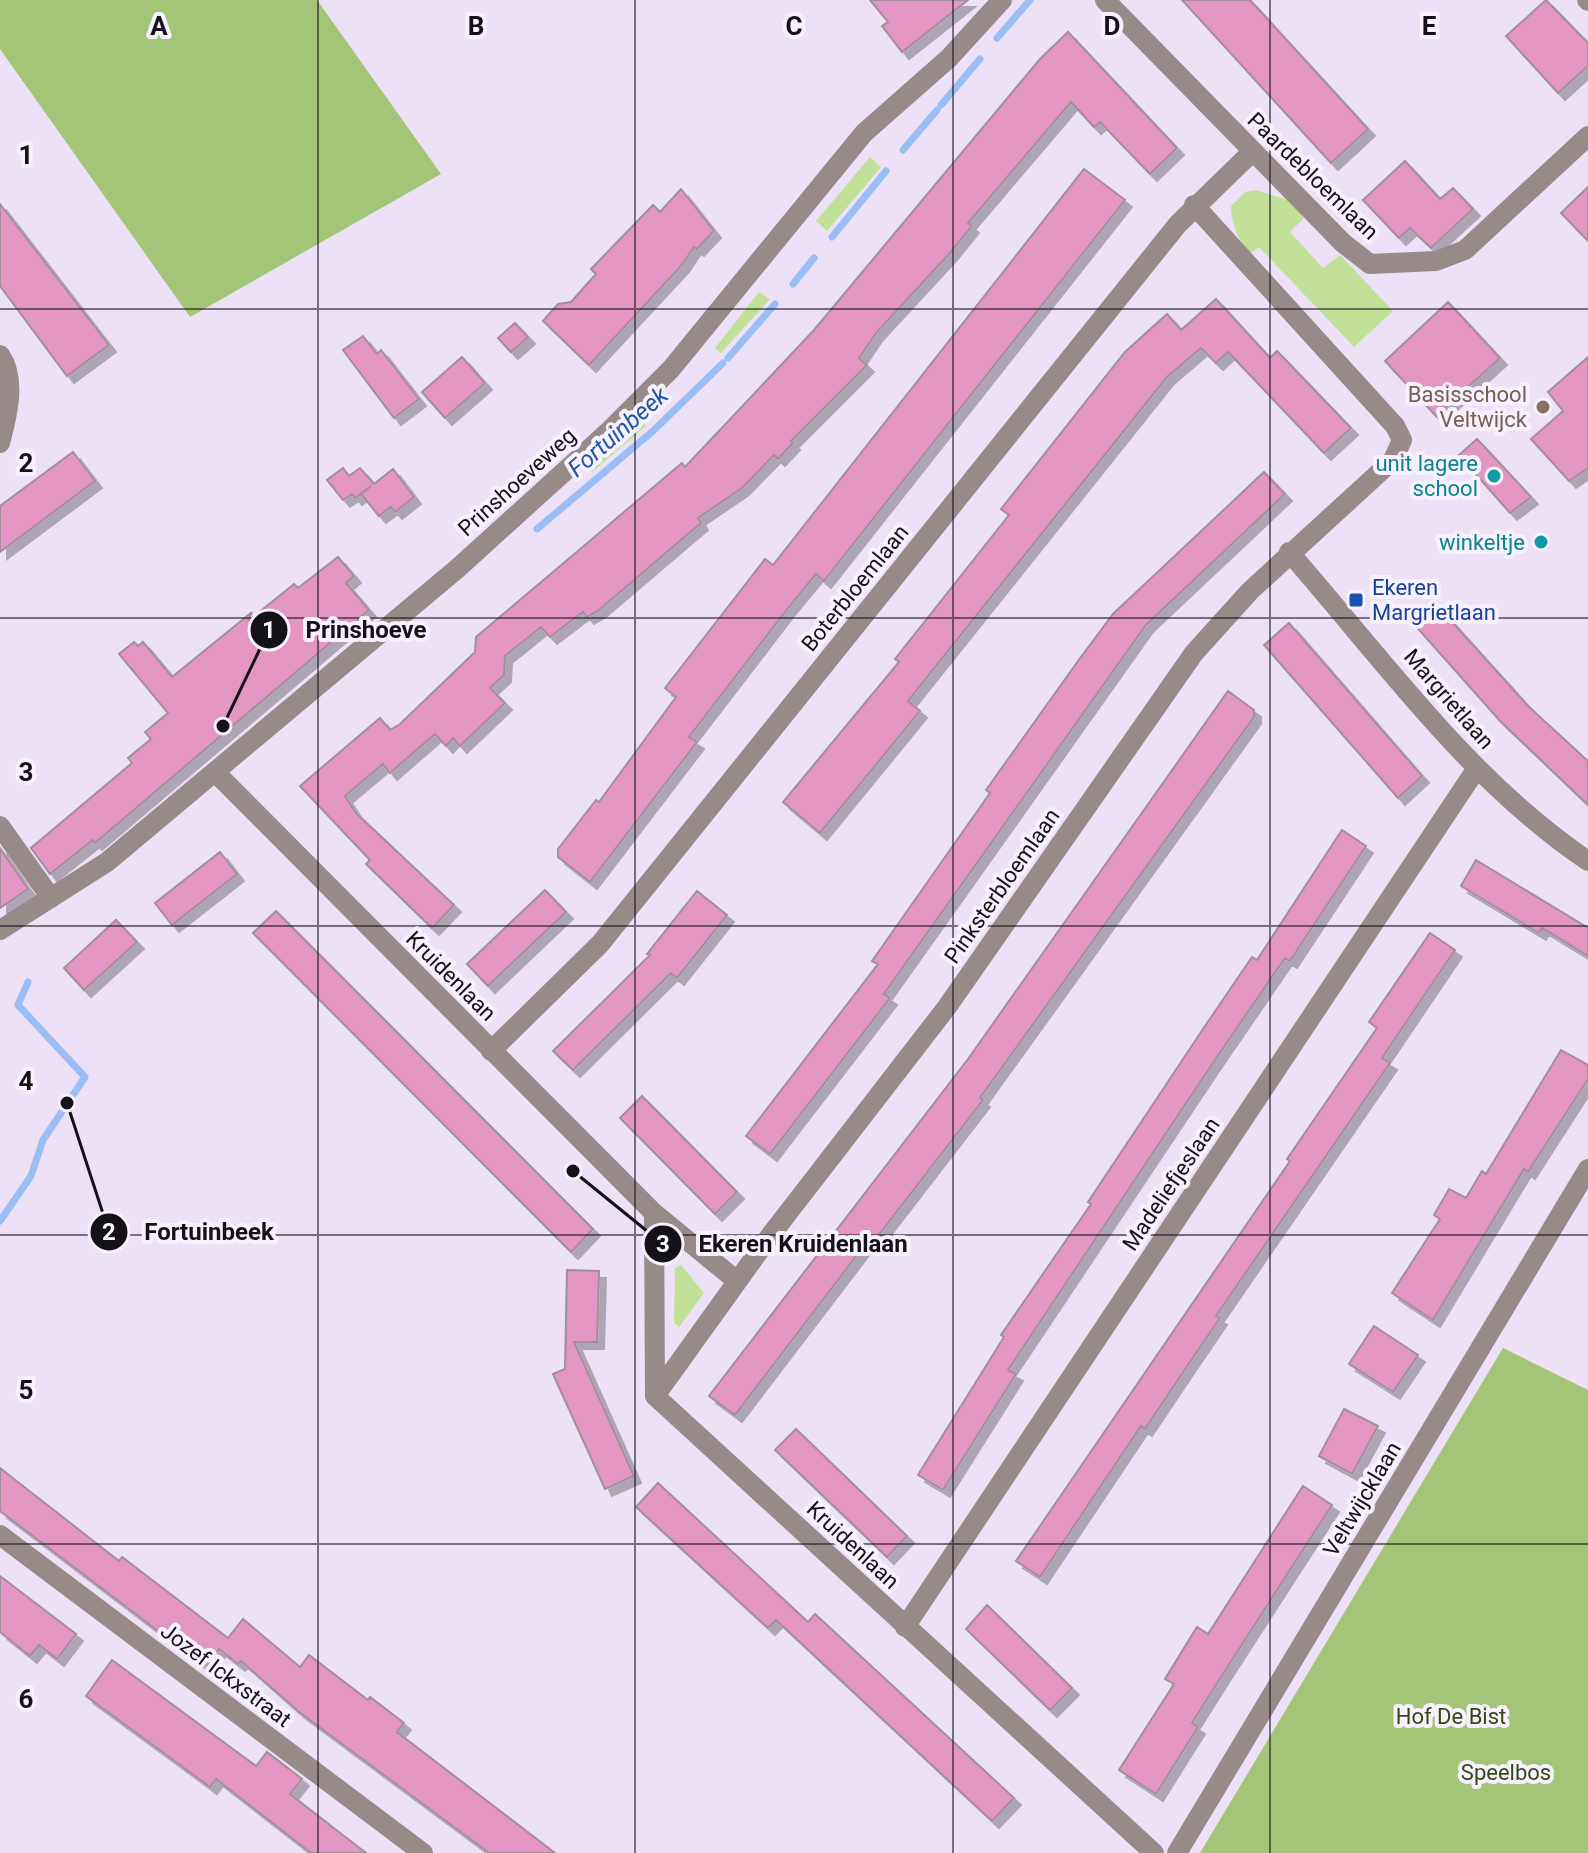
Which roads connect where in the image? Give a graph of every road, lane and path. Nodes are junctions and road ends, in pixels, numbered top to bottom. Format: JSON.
{"nodes":[{"id":1,"x":1002,"y":0,"type":"edge"},
{"id":2,"x":1105,"y":0,"type":"edge"},
{"id":3,"x":1588,"y":136,"type":"edge"},
{"id":4,"x":1252,"y":152,"type":"junction"},
{"id":5,"x":1194,"y":205,"type":"junction"},
{"id":6,"x":0,"y":355,"type":"edge"},
{"id":7,"x":0,"y":443,"type":"edge"},
{"id":8,"x":1289,"y":552,"type":"junction"},
{"id":9,"x":1477,"y":768,"type":"junction"},
{"id":10,"x":215,"y":772,"type":"junction"},
{"id":11,"x":0,"y":826,"type":"edge"},
{"id":12,"x":1588,"y":861,"type":"edge"},
{"id":13,"x":51,"y":898,"type":"junction"},
{"id":14,"x":0,"y":930,"type":"edge"},
{"id":15,"x":491,"y":1051,"type":"junction"},
{"id":16,"x":1588,"y":1169,"type":"edge"},
{"id":17,"x":654,"y":1213,"type":"junction"},
{"id":18,"x":737,"y":1281,"type":"junction"},
{"id":19,"x":655,"y":1396,"type":"junction"},
{"id":20,"x":0,"y":1535,"type":"edge"},
{"id":21,"x":905,"y":1627,"type":"junction"},
{"id":22,"x":423,"y":1853,"type":"edge"},
{"id":23,"x":1154,"y":1853,"type":"edge"},
{"id":24,"x":1177,"y":1853,"type":"edge"}],
"edges":[{"from":1,"to":10,"type":"street","name":"Prinshoeveweg"},
{"from":2,"to":4,"type":"street","name":"Paardebloemlaan"},
{"from":3,"to":4,"type":"street","name":"Paardebloemlaan"},
{"from":4,"to":5,"type":"street","name":"Boterbloemlaan"},
{"from":5,"to":8,"type":"street","name":"Pinksterbloemlaan"},
{"from":5,"to":15,"type":"street","name":"Boterbloemlaan"},
{"from":6,"to":7,"type":"street"},
{"from":8,"to":9,"type":"street","name":"Margrietlaan"},
{"from":8,"to":18,"type":"street","name":"Pinksterbloemlaan"},
{"from":9,"to":12,"type":"street","name":"Margrietlaan"},
{"from":9,"to":21,"type":"street","name":"Madeliefjeslaan"},
{"from":10,"to":13,"type":"street","name":"Prinshoeveweg"},
{"from":10,"to":15,"type":"street","name":"Kruidenlaan"},
{"from":11,"to":13,"type":"street"},
{"from":13,"to":14,"type":"street","name":"Prinshoeveweg"},
{"from":15,"to":17,"type":"street","name":"Kruidenlaan"},
{"from":16,"to":24,"type":"street","name":"Veltwijcklaan"},
{"from":17,"to":18,"type":"street","name":"Kruidenlaan"},
{"from":17,"to":19,"type":"street"},
{"from":18,"to":19,"type":"street","name":"Pinksterbloemlaan"},
{"from":19,"to":21,"type":"street","name":"Kruidenlaan"},
{"from":20,"to":22,"type":"street","name":"Jozef Ickxstraat"},
{"from":21,"to":23,"type":"street","name":"Kruidenlaan"}]}
